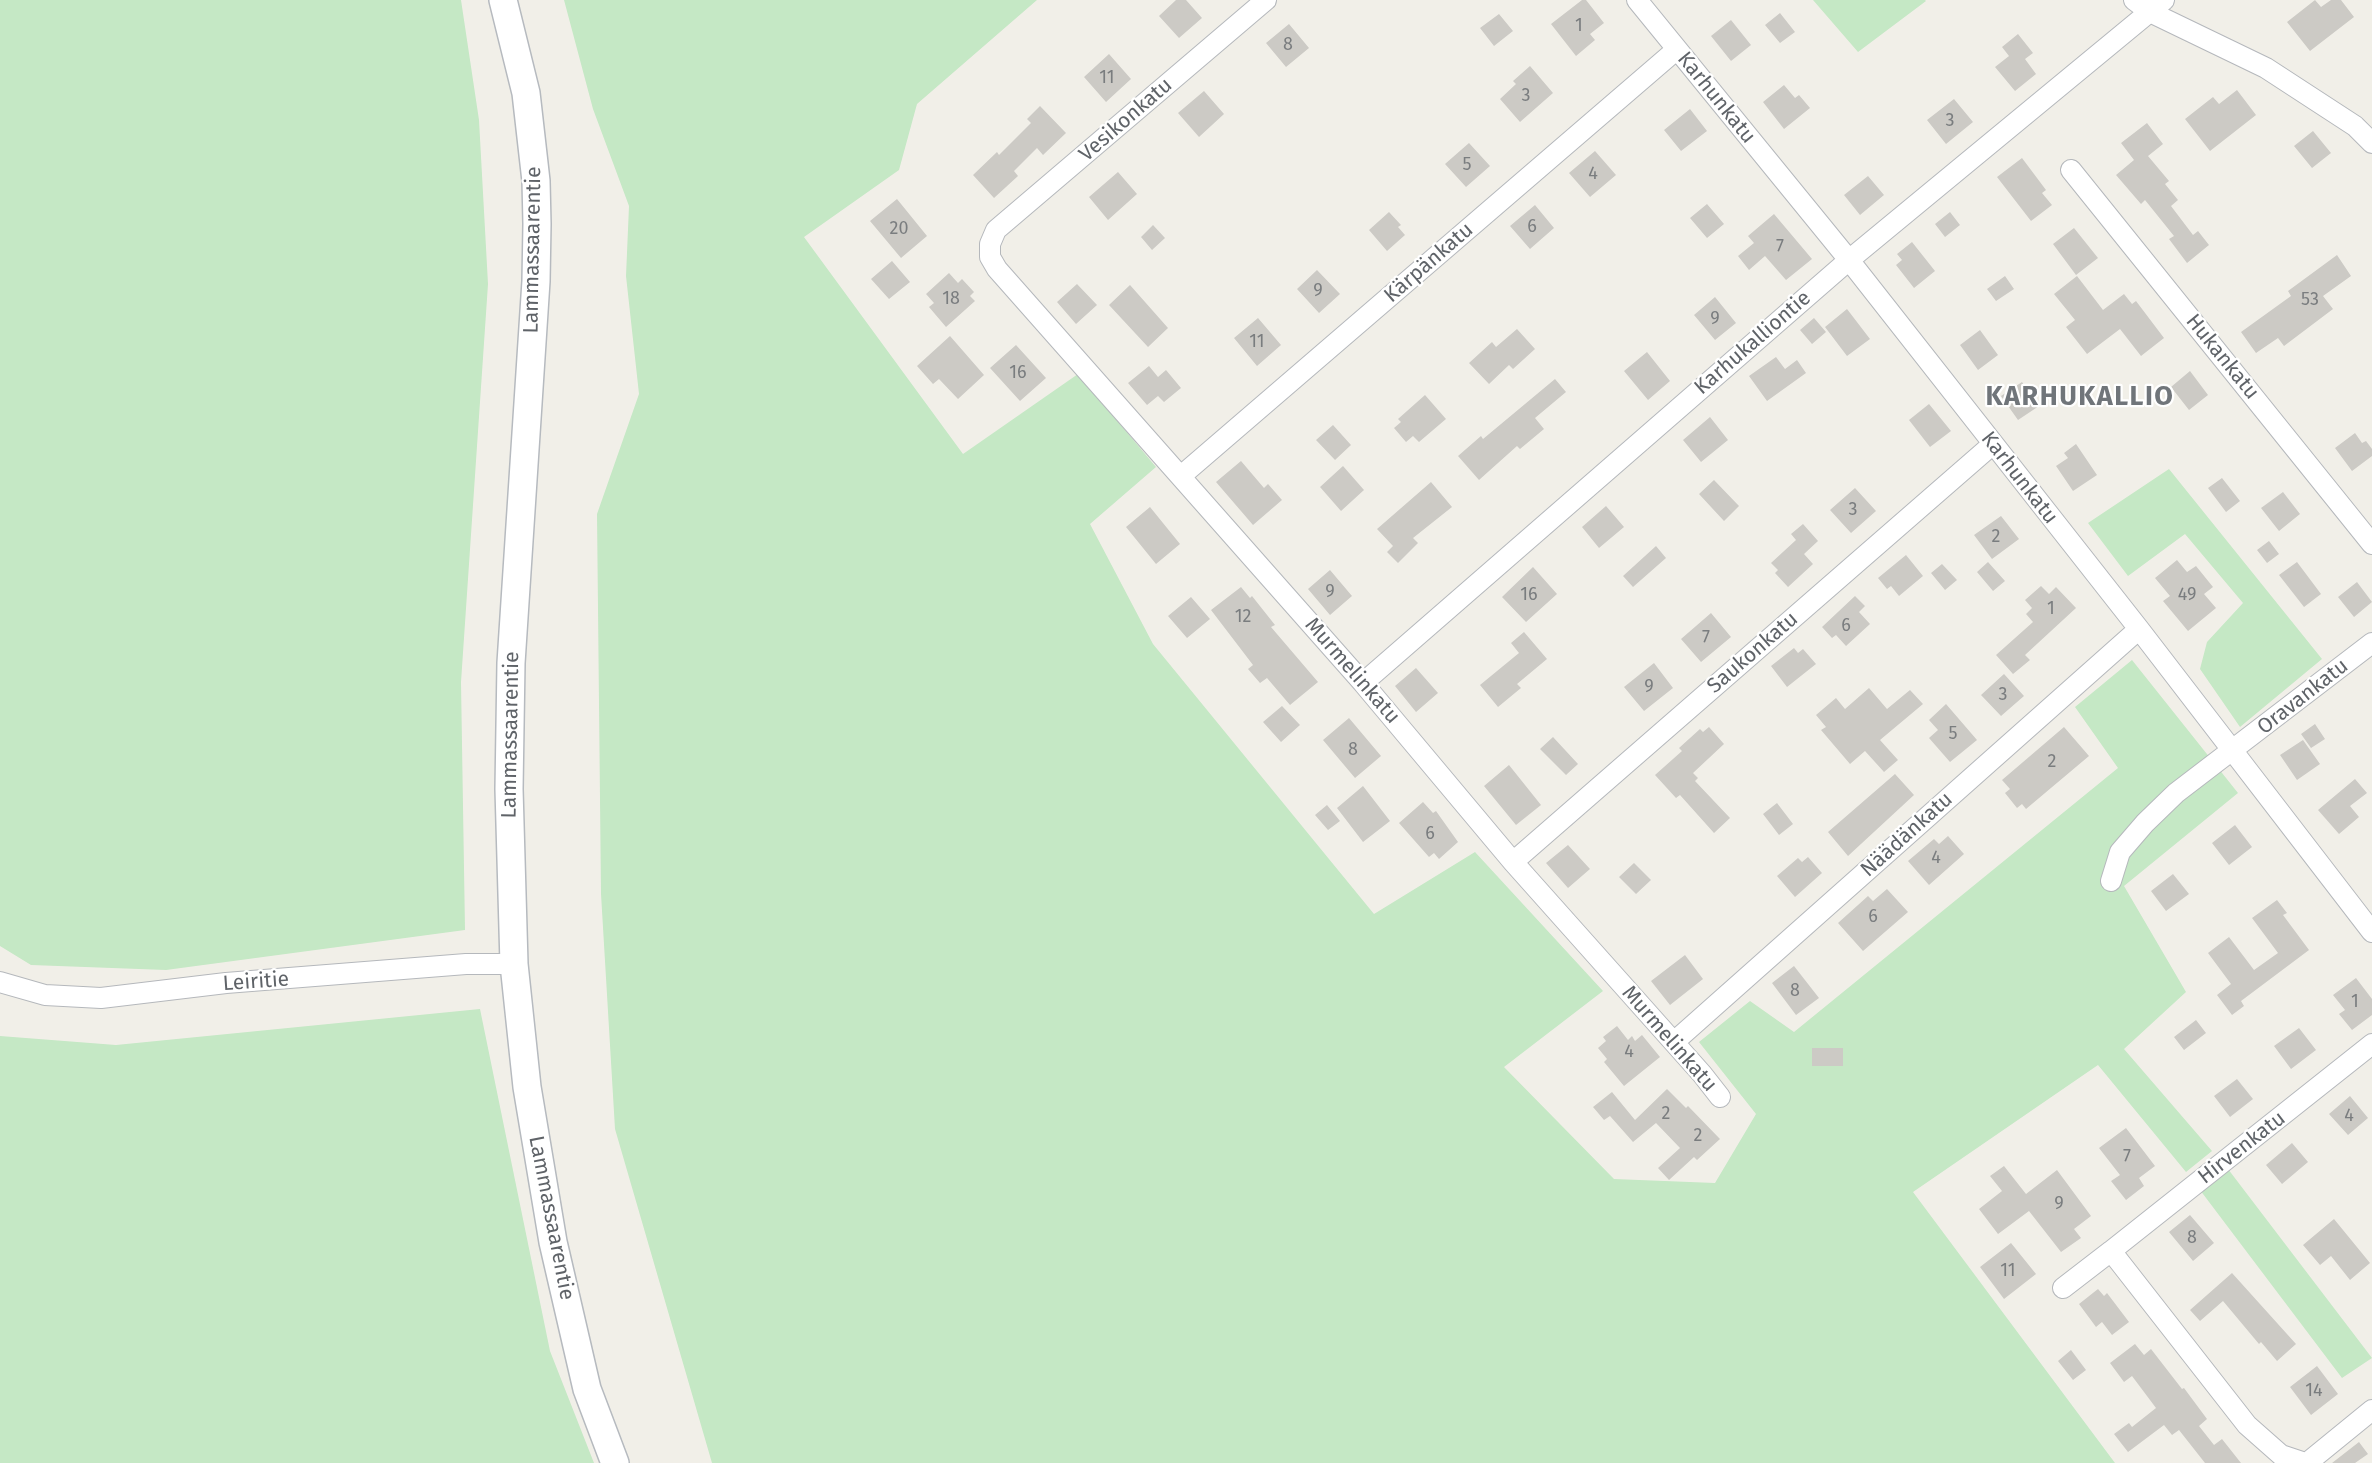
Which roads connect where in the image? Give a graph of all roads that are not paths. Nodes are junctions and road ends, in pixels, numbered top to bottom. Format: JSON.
{"nodes":[{"id":1,"x":503,"y":0,"type":"edge"},
{"id":2,"x":1266,"y":0,"type":"edge"},
{"id":3,"x":1637,"y":0,"type":"edge"},
{"id":4,"x":2149,"y":4,"type":"edge"},
{"id":5,"x":1676,"y":50,"type":"junction"},
{"id":6,"x":2372,"y":143,"type":"edge"},
{"id":7,"x":2071,"y":170,"type":"dead end"},
{"id":8,"x":990,"y":244,"type":"joint"},
{"id":9,"x":1849,"y":260,"type":"junction"},
{"id":10,"x":1993,"y":444,"type":"junction"},
{"id":11,"x":1181,"y":476,"type":"junction"},
{"id":12,"x":2372,"y":544,"type":"edge"},
{"id":13,"x":2139,"y":629,"type":"junction"},
{"id":14,"x":2372,"y":643,"type":"edge"},
{"id":15,"x":1363,"y":683,"type":"junction"},
{"id":16,"x":2234,"y":751,"type":"junction"},
{"id":17,"x":1513,"y":862,"type":"junction"},
{"id":18,"x":2111,"y":881,"type":"dead end"},
{"id":19,"x":2372,"y":932,"type":"edge"},
{"id":20,"x":514,"y":964,"type":"junction"},
{"id":21,"x":0,"y":982,"type":"edge"},
{"id":22,"x":1674,"y":1042,"type":"junction"},
{"id":23,"x":2372,"y":1044,"type":"edge"},
{"id":24,"x":1720,"y":1097,"type":"dead end"},
{"id":25,"x":2111,"y":1251,"type":"junction"},
{"id":26,"x":2063,"y":1288,"type":"dead end"},
{"id":27,"x":2372,"y":1410,"type":"edge"},
{"id":28,"x":615,"y":1463,"type":"edge"},
{"id":29,"x":2306,"y":1463,"type":"edge"}],
"edges":[{"from":1,"to":20,"type":"street","name":"Lammassaarentie"},
{"from":2,"to":8,"type":"street","name":"Vesikonkatu"},
{"from":3,"to":5,"type":"street","name":"Karhunkatu"},
{"from":4,"to":6,"type":"street"},
{"from":4,"to":9,"type":"street","name":"Karhukalliontie"},
{"from":5,"to":9,"type":"street","name":"Karhunkatu"},
{"from":5,"to":11,"type":"street","name":"Kärpänkatu"},
{"from":7,"to":12,"type":"street","name":"Hukankatu"},
{"from":8,"to":11,"type":"street","name":"Murmelinkatu"},
{"from":9,"to":10,"type":"street","name":"Karhunkatu"},
{"from":9,"to":15,"type":"street","name":"Karhukalliontie"},
{"from":10,"to":13,"type":"street","name":"Karhunkatu"},
{"from":10,"to":17,"type":"street","name":"Saukonkatu"},
{"from":11,"to":15,"type":"street","name":"Murmelinkatu"},
{"from":13,"to":16,"type":"street","name":"Karhunkatu"},
{"from":13,"to":22,"type":"street","name":"Näädänkatu"},
{"from":14,"to":16,"type":"street","name":"Oravankatu"},
{"from":15,"to":17,"type":"street","name":"Murmelinkatu"},
{"from":16,"to":18,"type":"street","name":"Oravankatu"},
{"from":16,"to":19,"type":"street","name":"Karhunkatu"},
{"from":17,"to":22,"type":"street","name":"Murmelinkatu"},
{"from":20,"to":21,"type":"street","name":"Leiritie"},
{"from":20,"to":28,"type":"street","name":"Lammassaarentie"},
{"from":22,"to":24,"type":"street","name":"Murmelinkatu"},
{"from":23,"to":25,"type":"street","name":"Hirvenkatu"},
{"from":25,"to":26,"type":"street","name":"Hirvenkatu"},
{"from":25,"to":29,"type":"street"},
{"from":27,"to":29,"type":"street"}]}
